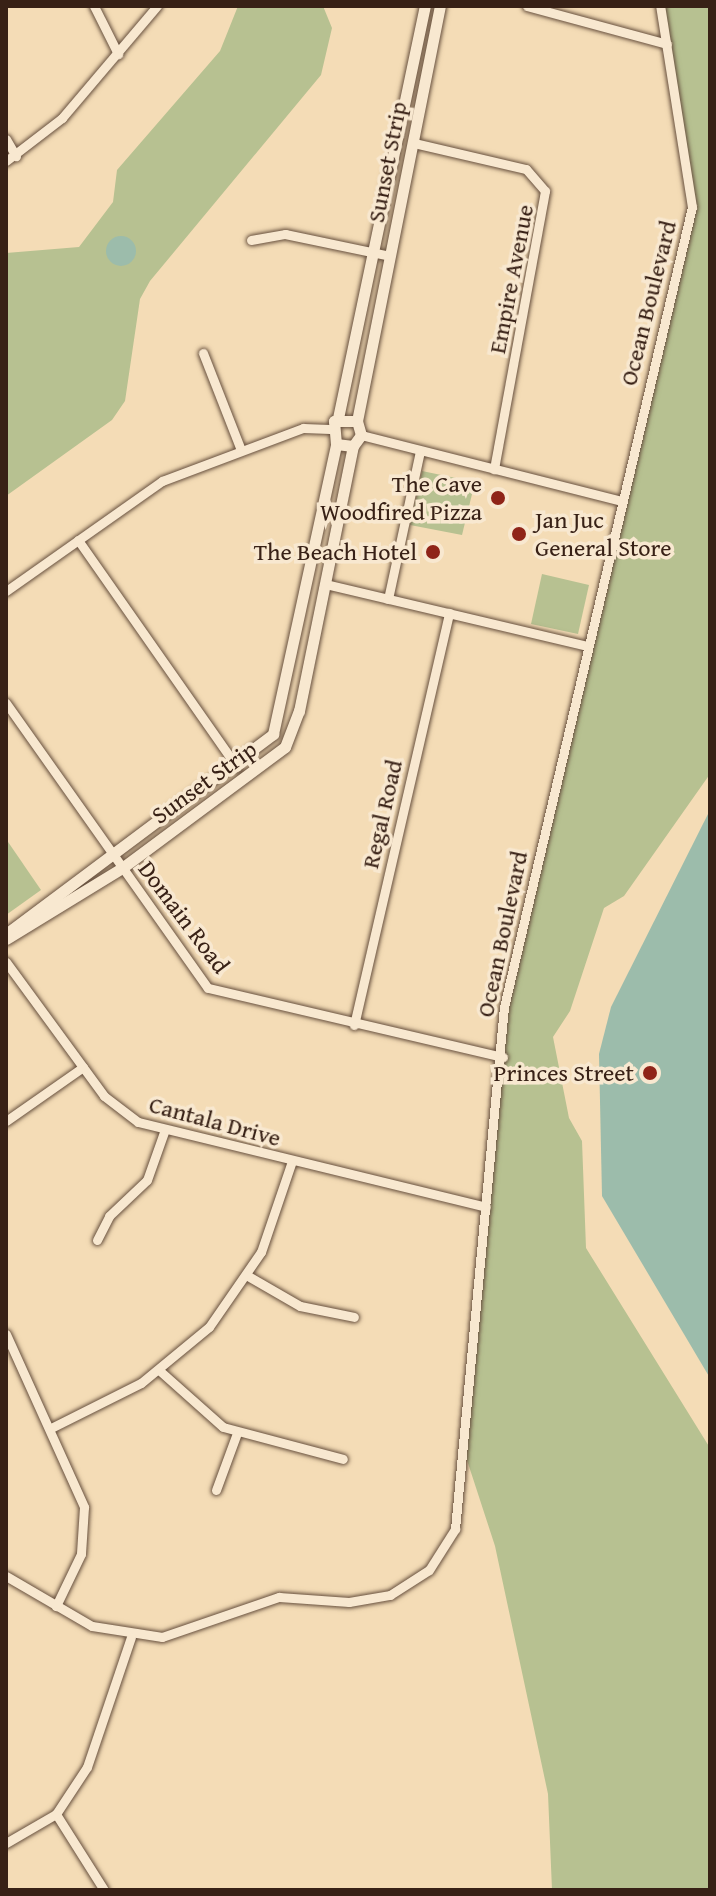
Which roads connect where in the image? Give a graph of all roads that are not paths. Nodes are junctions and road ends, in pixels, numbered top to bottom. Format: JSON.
{"nodes":[{"id":1,"x":94,"y":6,"type":"edge"},
{"id":2,"x":157,"y":6,"type":"edge"},
{"id":3,"x":425,"y":6,"type":"edge"},
{"id":4,"x":440,"y":6,"type":"edge"},
{"id":5,"x":527,"y":6,"type":"edge"},
{"id":6,"x":660,"y":6,"type":"edge"},
{"id":7,"x":667,"y":44,"type":"junction"},
{"id":8,"x":118,"y":54,"type":"junction"},
{"id":9,"x":6,"y":139,"type":"edge"},
{"id":10,"x":414,"y":143,"type":"junction"},
{"id":11,"x":16,"y":156,"type":"junction"},
{"id":12,"x":6,"y":161,"type":"edge"},
{"id":13,"x":251,"y":240,"type":"dead end"},
{"id":14,"x":373,"y":252,"type":"junction"},
{"id":15,"x":390,"y":256,"type":"junction"},
{"id":16,"x":203,"y":353,"type":"dead end"},
{"id":17,"x":338,"y":418,"type":"junction"},
{"id":18,"x":357,"y":421,"type":"junction"},
{"id":19,"x":330,"y":429,"type":"junction"},
{"id":20,"x":361,"y":435,"type":"junction"},
{"id":21,"x":336,"y":444,"type":"junction"},
{"id":22,"x":353,"y":446,"type":"junction"},
{"id":23,"x":241,"y":450,"type":"junction"},
{"id":24,"x":420,"y":451,"type":"junction"},
{"id":25,"x":494,"y":469,"type":"junction"},
{"id":26,"x":621,"y":501,"type":"junction"},
{"id":27,"x":78,"y":540,"type":"junction"},
{"id":28,"x":325,"y":584,"type":"junction"},
{"id":29,"x":6,"y":591,"type":"edge"},
{"id":30,"x":388,"y":599,"type":"junction"},
{"id":31,"x":449,"y":613,"type":"junction"},
{"id":32,"x":588,"y":646,"type":"junction"},
{"id":33,"x":6,"y":703,"type":"edge"},
{"id":34,"x":237,"y":767,"type":"junction"},
{"id":35,"x":111,"y":853,"type":"junction"},
{"id":36,"x":122,"y":868,"type":"junction"},
{"id":37,"x":6,"y":937,"type":"edge"},
{"id":38,"x":6,"y":962,"type":"edge"},
{"id":39,"x":354,"y":1025,"type":"junction"},
{"id":40,"x":503,"y":1057,"type":"junction"},
{"id":41,"x":83,"y":1067,"type":"junction"},
{"id":42,"x":6,"y":1121,"type":"edge"},
{"id":43,"x":164,"y":1132,"type":"junction"},
{"id":44,"x":292,"y":1161,"type":"junction"},
{"id":45,"x":486,"y":1207,"type":"junction"},
{"id":46,"x":97,"y":1240,"type":"dead end"},
{"id":47,"x":248,"y":1276,"type":"junction"},
{"id":48,"x":354,"y":1317,"type":"dead end"},
{"id":49,"x":6,"y":1334,"type":"edge"},
{"id":50,"x":160,"y":1371,"type":"junction"},
{"id":51,"x":53,"y":1427,"type":"junction"},
{"id":52,"x":237,"y":1433,"type":"junction"},
{"id":53,"x":343,"y":1459,"type":"dead end"},
{"id":54,"x":216,"y":1490,"type":"dead end"},
{"id":55,"x":6,"y":1576,"type":"edge"},
{"id":56,"x":56,"y":1606,"type":"junction"},
{"id":57,"x":131,"y":1637,"type":"junction"},
{"id":58,"x":56,"y":1814,"type":"junction"},
{"id":59,"x":6,"y":1843,"type":"edge"},
{"id":60,"x":104,"y":1890,"type":"edge"}],
"edges":[{"from":1,"to":8,"type":"street"},
{"from":2,"to":8,"type":"street"},
{"from":3,"to":14,"type":"street","name":"Sunset Strip"},
{"from":4,"to":10,"type":"street","name":"Sunset Strip"},
{"from":5,"to":7,"type":"street"},
{"from":6,"to":7,"type":"street","name":"Ocean Boulevard"},
{"from":7,"to":26,"type":"street","name":"Ocean Boulevard"},
{"from":8,"to":11,"type":"street"},
{"from":9,"to":11,"type":"street"},
{"from":10,"to":15,"type":"street","name":"Sunset Strip"},
{"from":10,"to":25,"type":"street","name":"Empire Avenue"},
{"from":11,"to":12,"type":"street"},
{"from":13,"to":14,"type":"street"},
{"from":14,"to":15,"type":"street"},
{"from":14,"to":17,"type":"street","name":"Sunset Strip"},
{"from":15,"to":18,"type":"street","name":"Sunset Strip"},
{"from":16,"to":23,"type":"street"},
{"from":17,"to":18,"type":"street"},
{"from":17,"to":19,"type":"street","name":"Sunset Strip"},
{"from":18,"to":20,"type":"street","name":"Sunset Strip"},
{"from":19,"to":21,"type":"street"},
{"from":19,"to":23,"type":"street"},
{"from":20,"to":22,"type":"street","name":"Sunset Strip"},
{"from":20,"to":24,"type":"street"},
{"from":21,"to":22,"type":"street"},
{"from":21,"to":34,"type":"street","name":"Sunset Strip"},
{"from":22,"to":28,"type":"street","name":"Sunset Strip"},
{"from":23,"to":27,"type":"street"},
{"from":24,"to":25,"type":"street"},
{"from":24,"to":30,"type":"street"},
{"from":25,"to":26,"type":"street"},
{"from":26,"to":32,"type":"street","name":"Ocean Boulevard"},
{"from":27,"to":29,"type":"street"},
{"from":27,"to":34,"type":"street"},
{"from":28,"to":30,"type":"street"},
{"from":28,"to":36,"type":"street","name":"Sunset Strip"},
{"from":30,"to":31,"type":"street"},
{"from":31,"to":32,"type":"street"},
{"from":31,"to":39,"type":"street","name":"Regal Road"},
{"from":32,"to":40,"type":"street","name":"Ocean Boulevard"},
{"from":33,"to":35,"type":"street","name":"Domain Road"},
{"from":34,"to":35,"type":"street","name":"Sunset Strip"},
{"from":35,"to":36,"type":"street","name":"Domain Road"},
{"from":35,"to":37,"type":"street","name":"Sunset Strip"},
{"from":36,"to":37,"type":"street","name":"Sunset Strip"},
{"from":36,"to":39,"type":"street","name":"Domain Road"},
{"from":38,"to":41,"type":"street","name":"Cantala Drive"},
{"from":39,"to":40,"type":"street","name":"Domain Road"},
{"from":40,"to":45,"type":"street","name":"Ocean Boulevard"},
{"from":41,"to":42,"type":"street"},
{"from":41,"to":43,"type":"street","name":"Cantala Drive"},
{"from":43,"to":44,"type":"street","name":"Cantala Drive"},
{"from":43,"to":46,"type":"street"},
{"from":44,"to":45,"type":"street","name":"Cantala Drive"},
{"from":44,"to":47,"type":"street"},
{"from":45,"to":57,"type":"street","name":"Ocean Boulevard"},
{"from":47,"to":48,"type":"street"},
{"from":47,"to":50,"type":"street"},
{"from":49,"to":51,"type":"street"},
{"from":50,"to":51,"type":"street"},
{"from":50,"to":52,"type":"street"},
{"from":51,"to":56,"type":"street"},
{"from":52,"to":53,"type":"street"},
{"from":52,"to":54,"type":"street"},
{"from":55,"to":56,"type":"street","name":"Ocean Boulevard"},
{"from":56,"to":57,"type":"street","name":"Ocean Boulevard"},
{"from":57,"to":58,"type":"street"},
{"from":58,"to":59,"type":"street"},
{"from":58,"to":60,"type":"street"}]}
